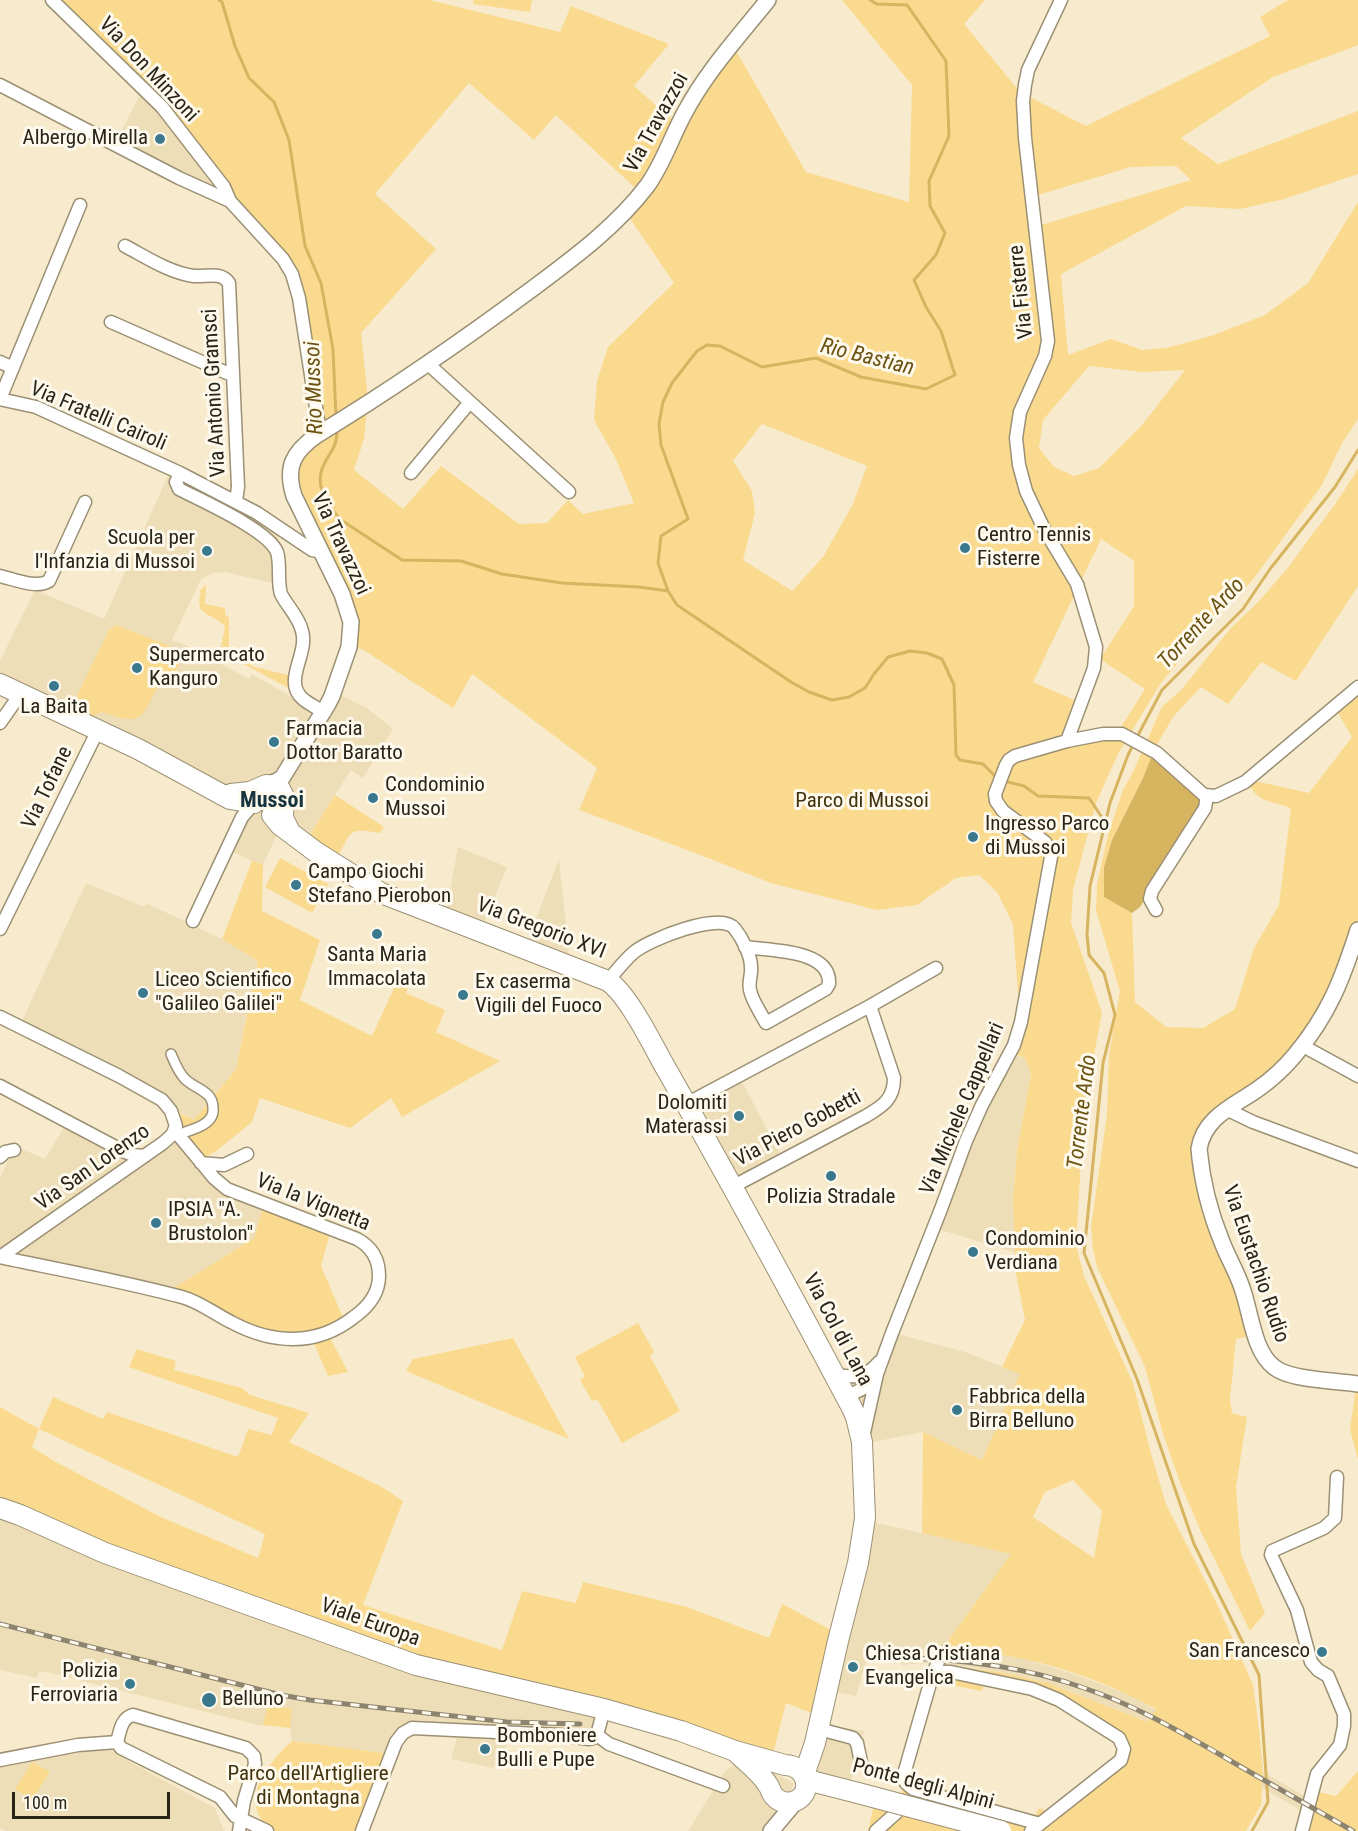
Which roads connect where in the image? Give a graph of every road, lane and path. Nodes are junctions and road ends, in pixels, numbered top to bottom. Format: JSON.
{"nodes":[{"id":1,"x":52,"y":0,"type":"edge"},
{"id":2,"x":768,"y":0,"type":"edge"},
{"id":3,"x":1061,"y":0,"type":"edge"},
{"id":4,"x":0,"y":85,"type":"edge"},
{"id":5,"x":230,"y":201,"type":"junction"},
{"id":6,"x":80,"y":204,"type":"dead end"},
{"id":7,"x":125,"y":246,"type":"dead end"},
{"id":8,"x":111,"y":322,"type":"dead end"},
{"id":9,"x":0,"y":362,"type":"edge"},
{"id":10,"x":427,"y":363,"type":"junction"},
{"id":11,"x":13,"y":368,"type":"junction"},
{"id":12,"x":233,"y":373,"type":"junction"},
{"id":13,"x":470,"y":402,"type":"junction"},
{"id":14,"x":323,"y":431,"type":"junction"},
{"id":15,"x":180,"y":473,"type":"junction"},
{"id":16,"x":411,"y":474,"type":"dead end"},
{"id":17,"x":569,"y":492,"type":"dead end"},
{"id":18,"x":236,"y":501,"type":"junction"},
{"id":19,"x":86,"y":502,"type":"dead end"},
{"id":20,"x":322,"y":552,"type":"junction"},
{"id":21,"x":0,"y":576,"type":"edge"},
{"id":22,"x":0,"y":684,"type":"edge"},
{"id":23,"x":1358,"y":687,"type":"edge"},
{"id":24,"x":21,"y":693,"type":"junction"},
{"id":25,"x":323,"y":712,"type":"junction"},
{"id":26,"x":0,"y":723,"type":"edge"},
{"id":27,"x":98,"y":730,"type":"junction"},
{"id":28,"x":1067,"y":741,"type":"junction"},
{"id":29,"x":1207,"y":796,"type":"junction"},
{"id":30,"x":265,"y":800,"type":"junction"},
{"id":31,"x":1155,"y":910,"type":"dead end"},
{"id":32,"x":193,"y":921,"type":"dead end"},
{"id":33,"x":0,"y":928,"type":"edge"},
{"id":34,"x":1358,"y":930,"type":"edge"},
{"id":35,"x":745,"y":947,"type":"junction"},
{"id":36,"x":936,"y":968,"type":"dead end"},
{"id":37,"x":608,"y":981,"type":"junction"},
{"id":38,"x":870,"y":1006,"type":"junction"},
{"id":39,"x":0,"y":1017,"type":"edge"},
{"id":40,"x":1303,"y":1046,"type":"junction"},
{"id":41,"x":171,"y":1054,"type":"dead end"},
{"id":42,"x":1358,"y":1076,"type":"edge"},
{"id":43,"x":0,"y":1086,"type":"edge"},
{"id":44,"x":686,"y":1104,"type":"junction"},
{"id":45,"x":1226,"y":1109,"type":"junction"},
{"id":46,"x":177,"y":1133,"type":"junction"},
{"id":47,"x":14,"y":1150,"type":"dead end"},
{"id":48,"x":247,"y":1154,"type":"dead end"},
{"id":49,"x":145,"y":1156,"type":"junction"},
{"id":50,"x":0,"y":1157,"type":"edge"},
{"id":51,"x":1358,"y":1161,"type":"edge"},
{"id":52,"x":201,"y":1162,"type":"junction"},
{"id":53,"x":732,"y":1187,"type":"junction"},
{"id":54,"x":0,"y":1257,"type":"edge"},
{"id":55,"x":873,"y":1373,"type":"junction"},
{"id":56,"x":834,"y":1375,"type":"junction"},
{"id":57,"x":1358,"y":1383,"type":"edge"},
{"id":58,"x":845,"y":1395,"type":"junction"},
{"id":59,"x":862,"y":1442,"type":"junction"},
{"id":60,"x":1337,"y":1477,"type":"dead end"},
{"id":61,"x":0,"y":1508,"type":"edge"},
{"id":62,"x":946,"y":1652,"type":"dead end"},
{"id":63,"x":931,"y":1680,"type":"junction"},
{"id":64,"x":604,"y":1709,"type":"junction"},
{"id":65,"x":597,"y":1735,"type":"junction"},
{"id":66,"x":816,"y":1741,"type":"junction"},
{"id":67,"x":117,"y":1742,"type":"junction"},
{"id":68,"x":735,"y":1751,"type":"junction"},
{"id":69,"x":0,"y":1760,"type":"edge"},
{"id":70,"x":861,"y":1762,"type":"dead end"},
{"id":71,"x":798,"y":1780,"type":"junction"},
{"id":72,"x":723,"y":1786,"type":"dead end"},
{"id":73,"x":833,"y":1786,"type":"junction"},
{"id":74,"x":771,"y":1790,"type":"junction"},
{"id":75,"x":913,"y":1790,"type":"junction"},
{"id":76,"x":246,"y":1795,"type":"junction"},
{"id":77,"x":220,"y":1797,"type":"junction"},
{"id":78,"x":978,"y":1807,"type":"junction"},
{"id":79,"x":240,"y":1825,"type":"edge"},
{"id":80,"x":1036,"y":1827,"type":"edge"},
{"id":81,"x":264,"y":1829,"type":"edge"},
{"id":82,"x":362,"y":1831,"type":"edge"},
{"id":83,"x":771,"y":1831,"type":"edge"},
{"id":84,"x":876,"y":1831,"type":"edge"},
{"id":85,"x":955,"y":1831,"type":"edge"},
{"id":86,"x":1000,"y":1831,"type":"edge"},
{"id":87,"x":1302,"y":1831,"type":"edge"}],
"edges":[{"from":1,"to":5,"type":"street","name":"Via Don Minzoni"},
{"from":2,"to":10,"type":"street","name":"Via Travazzoi"},
{"from":3,"to":28,"type":"street","name":"Via Fisterre"},
{"from":4,"to":5,"type":"street","name":"Via Don Minzoni"},
{"from":5,"to":14,"type":"street","name":"Via Don Minzoni"},
{"from":6,"to":11,"type":"street","name":"Via Fratelli Cairoli"},
{"from":7,"to":12,"type":"street","name":"Via Antonio Gramsci"},
{"from":8,"to":12,"type":"street"},
{"from":9,"to":11,"type":"street","name":"Via Fratelli Cairoli"},
{"from":10,"to":13,"type":"street"},
{"from":10,"to":14,"type":"street","name":"Via Travazzoi"},
{"from":11,"to":15,"type":"street","name":"Via Fratelli Cairoli"},
{"from":12,"to":18,"type":"street","name":"Via Antonio Gramsci"},
{"from":13,"to":16,"type":"street"},
{"from":13,"to":17,"type":"street"},
{"from":14,"to":20,"type":"street","name":"Via Travazzoi"},
{"from":15,"to":18,"type":"street","name":"Via Fratelli Cairoli"},
{"from":15,"to":25,"type":"street","name":"Via Fratelli Cairoli"},
{"from":18,"to":20,"type":"street","name":"Via Fratelli Cairoli"},
{"from":19,"to":21,"type":"street"},
{"from":20,"to":25,"type":"street","name":"Via Travazzoi"},
{"from":22,"to":24,"type":"main road"},
{"from":23,"to":29,"type":"street"},
{"from":24,"to":26,"type":"street"},
{"from":24,"to":27,"type":"main road"},
{"from":25,"to":30,"type":"street","name":"Via Travazzoi"},
{"from":27,"to":30,"type":"main road"},
{"from":27,"to":33,"type":"street","name":"Via Tofane"},
{"from":28,"to":29,"type":"street","name":"Via Michele Cappellari"},
{"from":28,"to":55,"type":"street","name":"Via Michele Cappellari"},
{"from":29,"to":31,"type":"street"},
{"from":30,"to":32,"type":"street"},
{"from":30,"to":37,"type":"main road","name":"Via Gregorio XVI"},
{"from":34,"to":40,"type":"street","name":"Via Eustachio Rudio"},
{"from":35,"to":35,"type":"street"},
{"from":35,"to":37,"type":"street"},
{"from":36,"to":38,"type":"street"},
{"from":37,"to":44,"type":"main road","name":"Via Col di Lana"},
{"from":38,"to":44,"type":"street"},
{"from":38,"to":53,"type":"street","name":"Via Piero Gobetti"},
{"from":39,"to":46,"type":"street","name":"Via San Lorenzo"},
{"from":40,"to":42,"type":"street"},
{"from":40,"to":45,"type":"street","name":"Via Eustachio Rudio"},
{"from":41,"to":46,"type":"street"},
{"from":43,"to":49,"type":"street"},
{"from":44,"to":53,"type":"main road","name":"Via Col di Lana"},
{"from":45,"to":51,"type":"street"},
{"from":45,"to":57,"type":"street","name":"Via Eustachio Rudio"},
{"from":46,"to":49,"type":"street","name":"Via San Lorenzo"},
{"from":46,"to":52,"type":"street","name":"Via la Vignetta"},
{"from":47,"to":50,"type":"street"},
{"from":48,"to":52,"type":"street"},
{"from":49,"to":54,"type":"street","name":"Via San Lorenzo"},
{"from":52,"to":54,"type":"street","name":"Via la Vignetta"},
{"from":53,"to":56,"type":"main road","name":"Via Col di Lana"},
{"from":55,"to":56,"type":"street"},
{"from":55,"to":58,"type":"street"},
{"from":55,"to":59,"type":"street","name":"Via Michele Cappellari"},
{"from":56,"to":58,"type":"main road","name":"Via Col di Lana"},
{"from":58,"to":59,"type":"main road","name":"Via Col di Lana"},
{"from":59,"to":66,"type":"main road","name":"Via Col di Lana"},
{"from":60,"to":87,"type":"street"},
{"from":61,"to":64,"type":"main road","name":"Viale Europa"},
{"from":62,"to":63,"type":"street"},
{"from":63,"to":75,"type":"street"},
{"from":63,"to":80,"type":"street"},
{"from":64,"to":65,"type":"street"},
{"from":64,"to":68,"type":"main road","name":"Viale Europa"},
{"from":65,"to":72,"type":"street"},
{"from":65,"to":82,"type":"street"},
{"from":66,"to":70,"type":"street"},
{"from":66,"to":71,"type":"main road"},
{"from":66,"to":73,"type":"main road","name":"Ponte degli Alpini"},
{"from":67,"to":69,"type":"street"},
{"from":67,"to":76,"type":"street"},
{"from":67,"to":77,"type":"street"},
{"from":68,"to":71,"type":"main road","name":"Viale Europa"},
{"from":68,"to":74,"type":"main road","name":"Viale Europa"},
{"from":71,"to":73,"type":"main road","name":"Ponte degli Alpini"},
{"from":71,"to":74,"type":"main road"},
{"from":71,"to":74,"type":"main road"},
{"from":71,"to":83,"type":"street"},
{"from":73,"to":86,"type":"main road","name":"Ponte degli Alpini","bridge":true},
{"from":74,"to":83,"type":"street"},
{"from":75,"to":78,"type":"street"},
{"from":75,"to":84,"type":"street"},
{"from":76,"to":77,"type":"street"},
{"from":76,"to":79,"type":"street"},
{"from":76,"to":81,"type":"street"},
{"from":77,"to":79,"type":"street"},
{"from":78,"to":80,"type":"street"},
{"from":78,"to":85,"type":"street"},
{"from":79,"to":81,"type":"street"}]}
